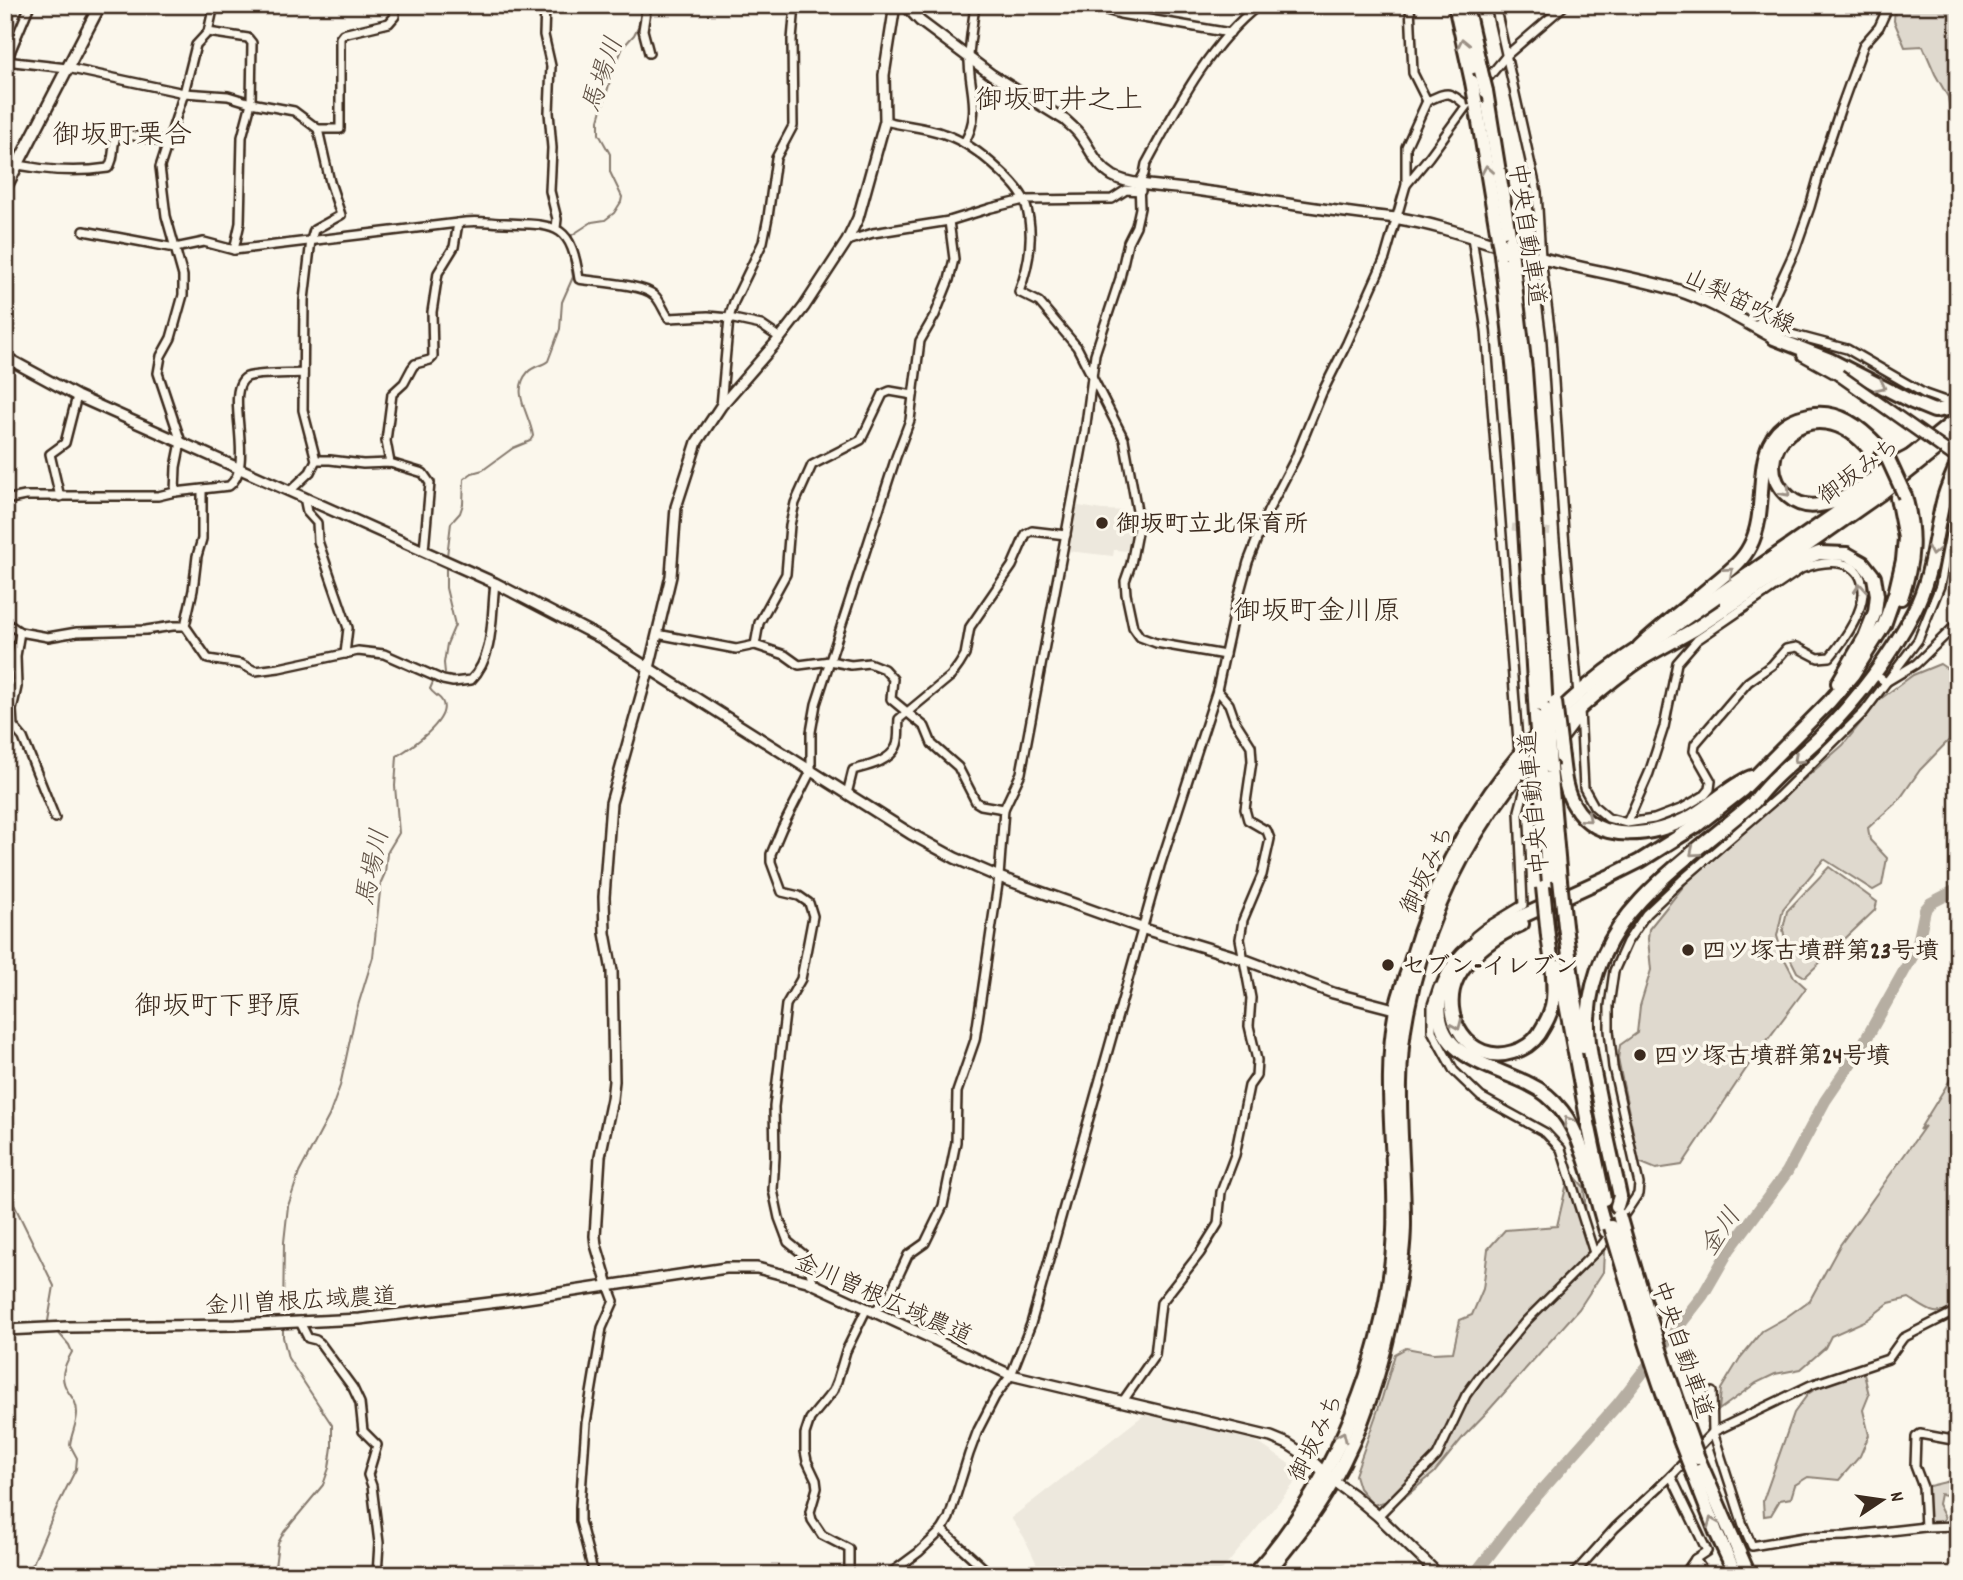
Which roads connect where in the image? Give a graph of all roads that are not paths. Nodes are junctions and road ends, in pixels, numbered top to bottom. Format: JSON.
{"nodes":[{"id":1,"x":30,"y":5,"type":"edge"},
{"id":2,"x":100,"y":5,"type":"edge"},
{"id":3,"x":214,"y":5,"type":"edge"},
{"id":4,"x":393,"y":5,"type":"edge"},
{"id":5,"x":545,"y":5,"type":"edge"},
{"id":6,"x":647,"y":5,"type":"edge"},
{"id":7,"x":795,"y":5,"type":"edge"},
{"id":8,"x":895,"y":5,"type":"edge"},
{"id":9,"x":905,"y":5,"type":"edge"},
{"id":10,"x":975,"y":5,"type":"edge"},
{"id":11,"x":1089,"y":5,"type":"edge"},
{"id":12,"x":1122,"y":5,"type":"edge"},
{"id":13,"x":1259,"y":5,"type":"edge"},
{"id":14,"x":1410,"y":5,"type":"edge"},
{"id":15,"x":1455,"y":5,"type":"edge"},
{"id":16,"x":1466,"y":5,"type":"edge"},
{"id":17,"x":1495,"y":5,"type":"edge"},
{"id":18,"x":1554,"y":5,"type":"edge"},
{"id":19,"x":1565,"y":5,"type":"edge"},
{"id":20,"x":1889,"y":5,"type":"edge"},
{"id":21,"x":1120,"y":14,"type":"junction"},
{"id":22,"x":1551,"y":17,"type":"junction"},
{"id":23,"x":208,"y":32,"type":"junction"},
{"id":24,"x":1230,"y":33,"type":"junction"},
{"id":25,"x":649,"y":53,"type":"dead end"},
{"id":26,"x":1507,"y":55,"type":"junction"},
{"id":27,"x":969,"y":57,"type":"junction"},
{"id":28,"x":9,"y":62,"type":"edge"},
{"id":29,"x":67,"y":68,"type":"junction"},
{"id":30,"x":5,"y":72,"type":"edge"},
{"id":31,"x":184,"y":93,"type":"junction"},
{"id":32,"x":1427,"y":101,"type":"junction"},
{"id":33,"x":251,"y":103,"type":"junction"},
{"id":34,"x":1471,"y":105,"type":"junction"},
{"id":35,"x":886,"y":121,"type":"junction"},
{"id":36,"x":318,"y":129,"type":"junction"},
{"id":37,"x":964,"y":143,"type":"junction"},
{"id":38,"x":168,"y":144,"type":"junction"},
{"id":39,"x":5,"y":162,"type":"edge"},
{"id":40,"x":18,"y":165,"type":"junction"},
{"id":41,"x":1406,"y":185,"type":"junction"},
{"id":42,"x":1140,"y":187,"type":"junction"},
{"id":43,"x":5,"y":189,"type":"edge"},
{"id":44,"x":1024,"y":200,"type":"junction"},
{"id":45,"x":1397,"y":218,"type":"junction"},
{"id":46,"x":949,"y":221,"type":"junction"},
{"id":47,"x":458,"y":223,"type":"junction"},
{"id":48,"x":556,"y":228,"type":"junction"},
{"id":49,"x":84,"y":231,"type":"dead end"},
{"id":50,"x":1472,"y":237,"type":"junction"},
{"id":51,"x":1504,"y":239,"type":"junction"},
{"id":52,"x":311,"y":240,"type":"junction"},
{"id":53,"x":847,"y":241,"type":"junction"},
{"id":54,"x":175,"y":248,"type":"junction"},
{"id":55,"x":234,"y":250,"type":"junction"},
{"id":56,"x":1506,"y":256,"type":"junction"},
{"id":57,"x":1541,"y":258,"type":"junction"},
{"id":58,"x":729,"y":318,"type":"junction"},
{"id":59,"x":1755,"y":326,"type":"junction"},
{"id":60,"x":780,"y":338,"type":"junction"},
{"id":61,"x":1774,"y":338,"type":"junction"},
{"id":62,"x":5,"y":357,"type":"edge"},
{"id":63,"x":303,"y":373,"type":"junction"},
{"id":64,"x":1093,"y":377,"type":"junction"},
{"id":65,"x":914,"y":395,"type":"junction"},
{"id":66,"x":77,"y":396,"type":"junction"},
{"id":67,"x":1958,"y":399,"type":"edge"},
{"id":68,"x":721,"y":407,"type":"junction"},
{"id":69,"x":1958,"y":407,"type":"edge"},
{"id":70,"x":1958,"y":418,"type":"edge"},
{"id":71,"x":1958,"y":432,"type":"edge"},
{"id":72,"x":181,"y":442,"type":"junction"},
{"id":73,"x":1876,"y":450,"type":"junction"},
{"id":74,"x":1913,"y":455,"type":"junction"},
{"id":75,"x":316,"y":460,"type":"junction"},
{"id":76,"x":1958,"y":461,"type":"edge"},
{"id":77,"x":390,"y":463,"type":"junction"},
{"id":78,"x":239,"y":468,"type":"junction"},
{"id":79,"x":202,"y":490,"type":"junction"},
{"id":80,"x":290,"y":491,"type":"junction"},
{"id":81,"x":175,"y":492,"type":"junction"},
{"id":82,"x":60,"y":497,"type":"junction"},
{"id":83,"x":304,"y":497,"type":"junction"},
{"id":84,"x":1901,"y":497,"type":"junction"},
{"id":85,"x":5,"y":500,"type":"edge"},
{"id":86,"x":1502,"y":525,"type":"junction"},
{"id":87,"x":1512,"y":527,"type":"tunnel mouth"},
{"id":88,"x":1951,"y":529,"type":"dead end"},
{"id":89,"x":1553,"y":532,"type":"tunnel mouth"},
{"id":90,"x":1564,"y":533,"type":"junction"},
{"id":91,"x":1066,"y":535,"type":"junction"},
{"id":92,"x":424,"y":551,"type":"junction"},
{"id":93,"x":1797,"y":567,"type":"junction"},
{"id":94,"x":495,"y":583,"type":"junction"},
{"id":95,"x":5,"y":622,"type":"edge"},
{"id":96,"x":1958,"y":623,"type":"edge"},
{"id":97,"x":185,"y":626,"type":"junction"},
{"id":98,"x":20,"y":632,"type":"junction"},
{"id":99,"x":657,"y":634,"type":"junction"},
{"id":100,"x":755,"y":645,"type":"junction"},
{"id":101,"x":1836,"y":650,"type":"junction"},
{"id":102,"x":1640,"y":653,"type":"junction"},
{"id":103,"x":345,"y":654,"type":"junction"},
{"id":104,"x":1225,"y":654,"type":"junction"},
{"id":105,"x":1848,"y":657,"type":"dead end"},
{"id":106,"x":830,"y":661,"type":"junction"},
{"id":107,"x":649,"y":668,"type":"junction"},
{"id":108,"x":1883,"y":680,"type":"junction"},
{"id":109,"x":1217,"y":690,"type":"junction"},
{"id":110,"x":1829,"y":702,"type":"junction"},
{"id":111,"x":1579,"y":706,"type":"junction"},
{"id":112,"x":1546,"y":710,"type":"junction"},
{"id":113,"x":907,"y":712,"type":"junction"},
{"id":114,"x":9,"y":728,"type":"edge"},
{"id":115,"x":1825,"y":732,"type":"junction"},
{"id":116,"x":1519,"y":754,"type":"junction"},
{"id":117,"x":1545,"y":770,"type":"junction"},
{"id":118,"x":811,"y":771,"type":"junction"},
{"id":119,"x":1755,"y":775,"type":"junction"},
{"id":120,"x":1763,"y":790,"type":"junction"},
{"id":121,"x":847,"y":794,"type":"junction"},
{"id":122,"x":1004,"y":809,"type":"junction"},
{"id":123,"x":55,"y":818,"type":"dead end"},
{"id":124,"x":1627,"y":823,"type":"junction"},
{"id":125,"x":999,"y":877,"type":"junction"},
{"id":126,"x":1551,"y":884,"type":"junction"},
{"id":127,"x":1144,"y":929,"type":"junction"},
{"id":128,"x":1556,"y":931,"type":"junction"},
{"id":129,"x":1243,"y":959,"type":"junction"},
{"id":130,"x":1401,"y":1011,"type":"junction"},
{"id":131,"x":1618,"y":1210,"type":"junction"},
{"id":132,"x":1609,"y":1229,"type":"junction"},
{"id":133,"x":1594,"y":1253,"type":"junction"},
{"id":134,"x":814,"y":1284,"type":"junction"},
{"id":135,"x":608,"y":1285,"type":"junction"},
{"id":136,"x":870,"y":1310,"type":"junction"},
{"id":137,"x":1958,"y":1310,"type":"edge"},
{"id":138,"x":300,"y":1322,"type":"junction"},
{"id":139,"x":5,"y":1330,"type":"edge"},
{"id":140,"x":1011,"y":1375,"type":"junction"},
{"id":141,"x":1712,"y":1392,"type":"dead end"},
{"id":142,"x":1123,"y":1401,"type":"junction"},
{"id":143,"x":1713,"y":1432,"type":"junction"},
{"id":144,"x":1958,"y":1441,"type":"edge"},
{"id":145,"x":1694,"y":1463,"type":"junction"},
{"id":146,"x":1671,"y":1476,"type":"junction"},
{"id":147,"x":1329,"y":1477,"type":"junction"},
{"id":148,"x":1378,"y":1516,"type":"junction"},
{"id":149,"x":1957,"y":1526,"type":"edge"},
{"id":150,"x":1925,"y":1527,"type":"junction"},
{"id":151,"x":942,"y":1530,"type":"junction"},
{"id":152,"x":1958,"y":1536,"type":"edge"},
{"id":153,"x":1695,"y":1559,"type":"junction"},
{"id":154,"x":377,"y":1575,"type":"edge"},
{"id":155,"x":594,"y":1575,"type":"edge"},
{"id":156,"x":849,"y":1575,"type":"edge"},
{"id":157,"x":888,"y":1575,"type":"edge"},
{"id":158,"x":988,"y":1575,"type":"edge"},
{"id":159,"x":1253,"y":1575,"type":"edge"},
{"id":160,"x":1265,"y":1575,"type":"edge"},
{"id":161,"x":1439,"y":1575,"type":"edge"},
{"id":162,"x":1573,"y":1575,"type":"edge"},
{"id":163,"x":1684,"y":1575,"type":"edge"},
{"id":164,"x":1706,"y":1575,"type":"edge"},
{"id":165,"x":1736,"y":1575,"type":"edge"},
{"id":166,"x":1749,"y":1575,"type":"edge"}],
"edges":[{"from":1,"to":28,"type":"street"},
{"from":2,"to":29,"type":"main road"},
{"from":3,"to":23,"type":"street"},
{"from":4,"to":36,"type":"street"},
{"from":5,"to":48,"type":"street"},
{"from":6,"to":25,"type":"street"},
{"from":7,"to":58,"type":"street"},
{"from":8,"to":35,"type":"street"},
{"from":9,"to":27,"type":"street"},
{"from":10,"to":27,"type":"street"},
{"from":11,"to":21,"type":"street"},
{"from":12,"to":21,"type":"street"},
{"from":13,"to":24,"type":"street"},
{"from":14,"to":32,"type":"street"},
{"from":34,"to":15,"type":"highway","name":"中央自動車道","one_way":true,"bridge":true},
{"from":16,"to":51,"type":"highway","name":"中央自動車道","bridge":true},
{"from":17,"to":26,"type":"street"},
{"from":18,"to":22,"type":"street"},
{"from":19,"to":22,"type":"street"},
{"from":20,"to":59,"type":"street"},
{"from":21,"to":24,"type":"street"},
{"from":22,"to":26,"type":"street"},
{"from":23,"to":31,"type":"street"},
{"from":23,"to":33,"type":"street"},
{"from":24,"to":42,"type":"street"},
{"from":26,"to":34,"type":"street"},
{"from":26,"to":57,"type":"street"},
{"from":27,"to":37,"type":"street"},
{"from":27,"to":42,"type":"street"},
{"from":28,"to":29,"type":"street"},
{"from":28,"to":30,"type":"street"},
{"from":29,"to":31,"type":"street"},
{"from":29,"to":40,"type":"main road"},
{"from":31,"to":33,"type":"street"},
{"from":31,"to":38,"type":"street"},
{"from":32,"to":34,"type":"street"},
{"from":32,"to":41,"type":"street"},
{"from":33,"to":36,"type":"street"},
{"from":33,"to":55,"type":"street"},
{"from":34,"to":41,"type":"street"},
{"from":51,"to":34,"type":"highway","name":"中央自動車道","one_way":true},
{"from":35,"to":37,"type":"street"},
{"from":35,"to":53,"type":"street"},
{"from":36,"to":52,"type":"street"},
{"from":37,"to":44,"type":"street"},
{"from":38,"to":40,"type":"street"},
{"from":38,"to":54,"type":"street"},
{"from":39,"to":40,"type":"street"},
{"from":40,"to":43,"type":"main road"},
{"from":41,"to":45,"type":"street"},
{"from":42,"to":44,"type":"street"},
{"from":42,"to":45,"type":"street"},
{"from":42,"to":64,"type":"street"},
{"from":44,"to":46,"type":"street"},
{"from":44,"to":64,"type":"street"},
{"from":45,"to":50,"type":"main road","name":"山梨笛吹線"},
{"from":45,"to":104,"type":"street"},
{"from":46,"to":53,"type":"street"},
{"from":46,"to":65,"type":"street"},
{"from":47,"to":48,"type":"street"},
{"from":47,"to":52,"type":"street"},
{"from":47,"to":77,"type":"street"},
{"from":48,"to":58,"type":"street"},
{"from":49,"to":54,"type":"street"},
{"from":50,"to":57,"type":"main road","name":"山梨笛吹線"},
{"from":50,"to":86,"type":"street"},
{"from":51,"to":56,"type":"highway","name":"中央自動車道","bridge":true},
{"from":52,"to":55,"type":"street"},
{"from":52,"to":63,"type":"street"},
{"from":53,"to":60,"type":"street"},
{"from":54,"to":55,"type":"street"},
{"from":54,"to":72,"type":"street"},
{"from":56,"to":112,"type":"highway","name":"中央自動車道"},
{"from":56,"to":112,"type":"highway","name":"中央自動車道"},
{"from":57,"to":59,"type":"main road","name":"山梨笛吹線"},
{"from":57,"to":90,"type":"street"},
{"from":58,"to":60,"type":"street"},
{"from":58,"to":68,"type":"street"},
{"from":59,"to":61,"type":"main road","name":"山梨笛吹線"},
{"from":59,"to":67,"type":"street"},
{"from":60,"to":68,"type":"street"},
{"from":61,"to":69,"type":"highway","one_way":true},
{"from":61,"to":76,"type":"main road","name":"山梨笛吹線","bridge":true},
{"from":62,"to":66,"type":"street"},
{"from":63,"to":75,"type":"street"},
{"from":63,"to":78,"type":"street"},
{"from":64,"to":91,"type":"street"},
{"from":64,"to":104,"type":"street"},
{"from":65,"to":100,"type":"street"},
{"from":65,"to":106,"type":"street"},
{"from":66,"to":72,"type":"street"},
{"from":66,"to":82,"type":"street"},
{"from":68,"to":99,"type":"street"},
{"from":70,"to":74,"type":"highway","name":"御坂みち"},
{"from":71,"to":102,"type":"highway","name":"御坂みち"},
{"from":72,"to":78,"type":"street"},
{"from":72,"to":81,"type":"street"},
{"from":73,"to":74,"type":"highway","one_way":true},
{"from":73,"to":84,"type":"highway"},
{"from":102,"to":73,"type":"highway","one_way":true},
{"from":74,"to":102,"type":"highway","name":"御坂みち"},
{"from":75,"to":77,"type":"street"},
{"from":75,"to":80,"type":"street"},
{"from":76,"to":115,"type":"highway","one_way":true},
{"from":77,"to":92,"type":"street"},
{"from":78,"to":79,"type":"street"},
{"from":78,"to":80,"type":"street"},
{"from":79,"to":81,"type":"street"},
{"from":79,"to":97,"type":"street"},
{"from":80,"to":83,"type":"street"},
{"from":81,"to":82,"type":"street"},
{"from":82,"to":85,"type":"street"},
{"from":83,"to":92,"type":"street"},
{"from":83,"to":103,"type":"street"},
{"from":84,"to":110,"type":"highway"},
{"from":84,"to":115,"type":"highway"},
{"from":86,"to":87,"type":"street"},
{"from":86,"to":116,"type":"street"},
{"from":88,"to":108,"type":"street"},
{"from":89,"to":90,"type":"street"},
{"from":90,"to":111,"type":"street"},
{"from":91,"to":113,"type":"street"},
{"from":91,"to":122,"type":"street"},
{"from":92,"to":94,"type":"street"},
{"from":101,"to":93,"type":"street","one_way":true},
{"from":93,"to":102,"type":"highway"},
{"from":93,"to":110,"type":"highway"},
{"from":93,"to":124,"type":"street"},
{"from":94,"to":103,"type":"street"},
{"from":94,"to":107,"type":"street"},
{"from":95,"to":98,"type":"street"},
{"from":96,"to":108,"type":"street"},
{"from":97,"to":98,"type":"street"},
{"from":97,"to":103,"type":"street"},
{"from":98,"to":114,"type":"street"},
{"from":99,"to":100,"type":"street"},
{"from":99,"to":107,"type":"street"},
{"from":100,"to":106,"type":"street"},
{"from":101,"to":105,"type":"street"},
{"from":101,"to":124,"type":"street"},
{"from":102,"to":111,"type":"highway","name":"御坂みち"},
{"from":104,"to":109,"type":"street"},
{"from":106,"to":113,"type":"street"},
{"from":106,"to":118,"type":"street"},
{"from":107,"to":118,"type":"street"},
{"from":107,"to":135,"type":"street"},
{"from":108,"to":133,"type":"street"},
{"from":109,"to":127,"type":"street"},
{"from":109,"to":129,"type":"street"},
{"from":110,"to":119,"type":"highway"},
{"from":111,"to":116,"type":"highway","name":"御坂みち"},
{"from":111,"to":124,"type":"street"},
{"from":111,"to":130,"type":"highway","name":"御坂みち"},
{"from":111,"to":133,"type":"street"},
{"from":112,"to":117,"type":"highway","name":"中央自動車道","bridge":true},
{"from":112,"to":119,"type":"highway","one_way":true,"bridge":true},
{"from":113,"to":121,"type":"street"},
{"from":113,"to":122,"type":"street"},
{"from":114,"to":123,"type":"street"},
{"from":115,"to":120,"type":"highway","one_way":true},
{"from":116,"to":130,"type":"highway","name":"御坂みち"},
{"from":117,"to":126,"type":"highway","name":"中央自動車道"},
{"from":117,"to":126,"type":"highway","name":"中央自動車道"},
{"from":118,"to":121,"type":"street"},
{"from":118,"to":134,"type":"street"},
{"from":132,"to":119,"type":"highway","one_way":true},
{"from":120,"to":128,"type":"highway","one_way":true},
{"from":120,"to":131,"type":"highway","one_way":true},
{"from":121,"to":125,"type":"street"},
{"from":122,"to":125,"type":"street"},
{"from":125,"to":127,"type":"street"},
{"from":125,"to":136,"type":"street"},
{"from":126,"to":128,"type":"highway","name":"中央自動車道","bridge":true},
{"from":126,"to":128,"type":"highway","bridge":true},
{"from":127,"to":129,"type":"street"},
{"from":127,"to":140,"type":"street"},
{"from":128,"to":131,"type":"highway","name":"中央自動車道"},
{"from":128,"to":132,"type":"highway","name":"中央自動車道"},
{"from":129,"to":130,"type":"street"},
{"from":129,"to":142,"type":"street"},
{"from":130,"to":147,"type":"highway","name":"御坂みち"},
{"from":131,"to":145,"type":"highway","name":"中央自動車道","bridge":true},
{"from":132,"to":145,"type":"highway","name":"中央自動車道","bridge":true},
{"from":133,"to":148,"type":"street"},
{"from":134,"to":135,"type":"street","name":"金川曽根広域農道"},
{"from":134,"to":136,"type":"street","name":"金川曽根広域農道"},
{"from":135,"to":138,"type":"street","name":"金川曽根広域農道"},
{"from":135,"to":155,"type":"street"},
{"from":136,"to":140,"type":"street","name":"金川曽根広域農道"},
{"from":136,"to":156,"type":"street"},
{"from":137,"to":143,"type":"street"},
{"from":138,"to":139,"type":"street","name":"金川曽根広域農道"},
{"from":138,"to":154,"type":"street"},
{"from":140,"to":142,"type":"street","name":"金川曽根広域農道"},
{"from":140,"to":151,"type":"street"},
{"from":141,"to":143,"type":"street"},
{"from":142,"to":147,"type":"street","name":"金川曽根広域農道"},
{"from":143,"to":146,"type":"street"},
{"from":143,"to":150,"type":"street"},
{"from":144,"to":150,"type":"street"},
{"from":165,"to":145,"type":"highway","name":"中央自動車道","one_way":true},
{"from":145,"to":166,"type":"highway","name":"中央自動車道"},
{"from":146,"to":153,"type":"street"},
{"from":146,"to":162,"type":"street"},
{"from":147,"to":148,"type":"street","name":"金川曽根広域農道"},
{"from":147,"to":159,"type":"highway","name":"御坂みち"},
{"from":147,"to":160,"type":"highway","name":"御坂みち"},
{"from":148,"to":161,"type":"street","name":"金川曽根広域農道"},
{"from":149,"to":150,"type":"street"},
{"from":149,"to":152,"type":"street"},
{"from":151,"to":157,"type":"street"},
{"from":151,"to":158,"type":"street"},
{"from":153,"to":163,"type":"street"},
{"from":153,"to":164,"type":"street"}]}
